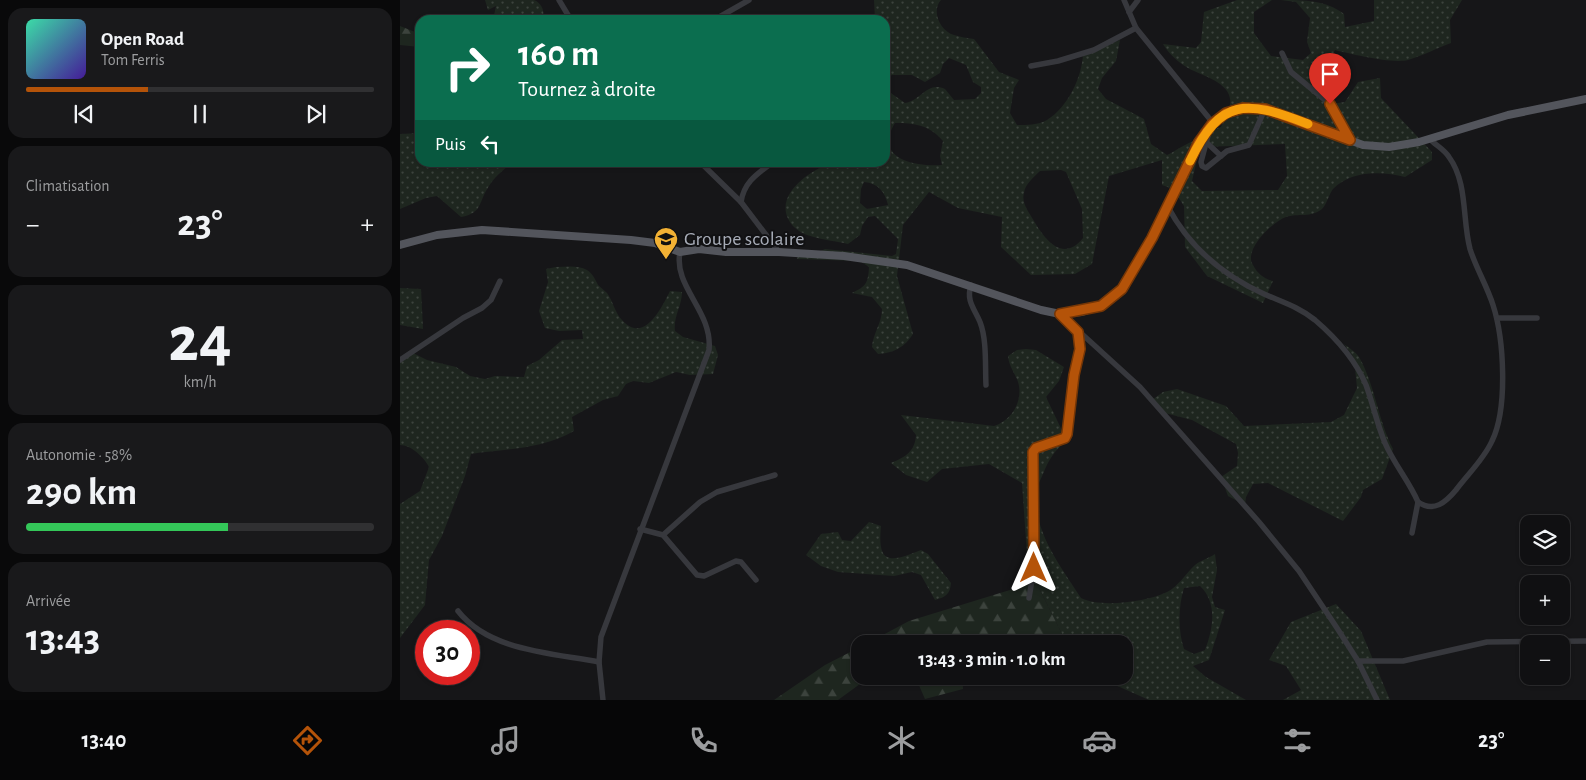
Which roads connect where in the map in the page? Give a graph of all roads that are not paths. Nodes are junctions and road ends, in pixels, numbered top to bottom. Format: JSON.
{"nodes":[{"id":1,"x":560,"y":0,"type":"edge"},
{"id":2,"x":749,"y":0,"type":"edge"},
{"id":3,"x":1138,"y":0,"type":"edge"},
{"id":4,"x":1126,"y":1,"type":"edge"},
{"id":5,"x":1129,"y":12,"type":"junction"},
{"id":6,"x":568,"y":15,"type":"edge"},
{"id":7,"x":723,"y":15,"type":"edge"},
{"id":8,"x":1136,"y":28,"type":"junction"},
{"id":9,"x":1282,"y":53,"type":"dead end"},
{"id":10,"x":1031,"y":66,"type":"dead end"},
{"id":11,"x":1586,"y":99,"type":"edge"},
{"id":12,"x":1265,"y":109,"type":"junction"},
{"id":13,"x":1212,"y":124,"type":"junction"},
{"id":14,"x":1430,"y":138,"type":"junction"},
{"id":15,"x":1350,"y":140,"type":"junction"},
{"id":16,"x":1205,"y":141,"type":"junction"},
{"id":17,"x":1221,"y":156,"type":"junction"},
{"id":18,"x":705,"y":167,"type":"edge"},
{"id":19,"x":766,"y":167,"type":"edge"},
{"id":20,"x":741,"y":202,"type":"junction"},
{"id":21,"x":1168,"y":207,"type":"junction"},
{"id":22,"x":400,"y":245,"type":"edge"},
{"id":23,"x":680,"y":252,"type":"junction"},
{"id":24,"x":778,"y":252,"type":"junction"},
{"id":25,"x":500,"y":281,"type":"dead end"},
{"id":26,"x":971,"y":285,"type":"junction"},
{"id":27,"x":1060,"y":314,"type":"junction"},
{"id":28,"x":1497,"y":318,"type":"junction"},
{"id":29,"x":1537,"y":318,"type":"dead end"},
{"id":30,"x":1078,"y":332,"type":"junction"},
{"id":31,"x":400,"y":360,"type":"edge"},
{"id":32,"x":986,"y":385,"type":"dead end"},
{"id":33,"x":775,"y":475,"type":"dead end"},
{"id":34,"x":1418,"y":502,"type":"junction"},
{"id":35,"x":640,"y":529,"type":"junction"},
{"id":36,"x":1412,"y":533,"type":"dead end"},
{"id":37,"x":663,"y":535,"type":"junction"},
{"id":38,"x":756,"y":580,"type":"dead end"},
{"id":39,"x":1029,"y":598,"type":"dead end"},
{"id":40,"x":458,"y":611,"type":"dead end"},
{"id":41,"x":1586,"y":641,"type":"edge"},
{"id":42,"x":1358,"y":661,"type":"junction"},
{"id":43,"x":599,"y":662,"type":"junction"},
{"id":44,"x":604,"y":700,"type":"edge"},
{"id":45,"x":1377,"y":700,"type":"edge"}],
"edges":[{"from":1,"to":6,"type":"street"},
{"from":2,"to":7,"type":"street"},
{"from":3,"to":5,"type":"street"},
{"from":4,"to":5,"type":"street"},
{"from":5,"to":8,"type":"street"},
{"from":8,"to":10,"type":"street"},
{"from":8,"to":13,"type":"street"},
{"from":9,"to":15,"type":"street"},
{"from":11,"to":14,"type":"main road"},
{"from":12,"to":13,"type":"main road"},
{"from":12,"to":15,"type":"main road"},
{"from":12,"to":17,"type":"street"},
{"from":13,"to":16,"type":"street"},
{"from":13,"to":21,"type":"main road"},
{"from":14,"to":15,"type":"main road"},
{"from":14,"to":28,"type":"street"},
{"from":16,"to":17,"type":"street"},
{"from":16,"to":17,"type":"street"},
{"from":18,"to":20,"type":"street"},
{"from":19,"to":20,"type":"street"},
{"from":20,"to":24,"type":"street"},
{"from":21,"to":27,"type":"main road"},
{"from":21,"to":34,"type":"street"},
{"from":22,"to":23,"type":"main road"},
{"from":23,"to":24,"type":"main road"},
{"from":23,"to":35,"type":"street"},
{"from":24,"to":26,"type":"main road"},
{"from":25,"to":31,"type":"street"},
{"from":26,"to":27,"type":"main road"},
{"from":26,"to":32,"type":"street"},
{"from":27,"to":30,"type":"street"},
{"from":28,"to":29,"type":"street"},
{"from":28,"to":34,"type":"street"},
{"from":30,"to":39,"type":"street"},
{"from":30,"to":42,"type":"street"},
{"from":33,"to":37,"type":"street"},
{"from":34,"to":36,"type":"street"},
{"from":35,"to":37,"type":"street"},
{"from":35,"to":43,"type":"street"},
{"from":37,"to":38,"type":"street"},
{"from":40,"to":43,"type":"street"},
{"from":41,"to":42,"type":"street"},
{"from":42,"to":45,"type":"street"},
{"from":43,"to":44,"type":"street"}]}
